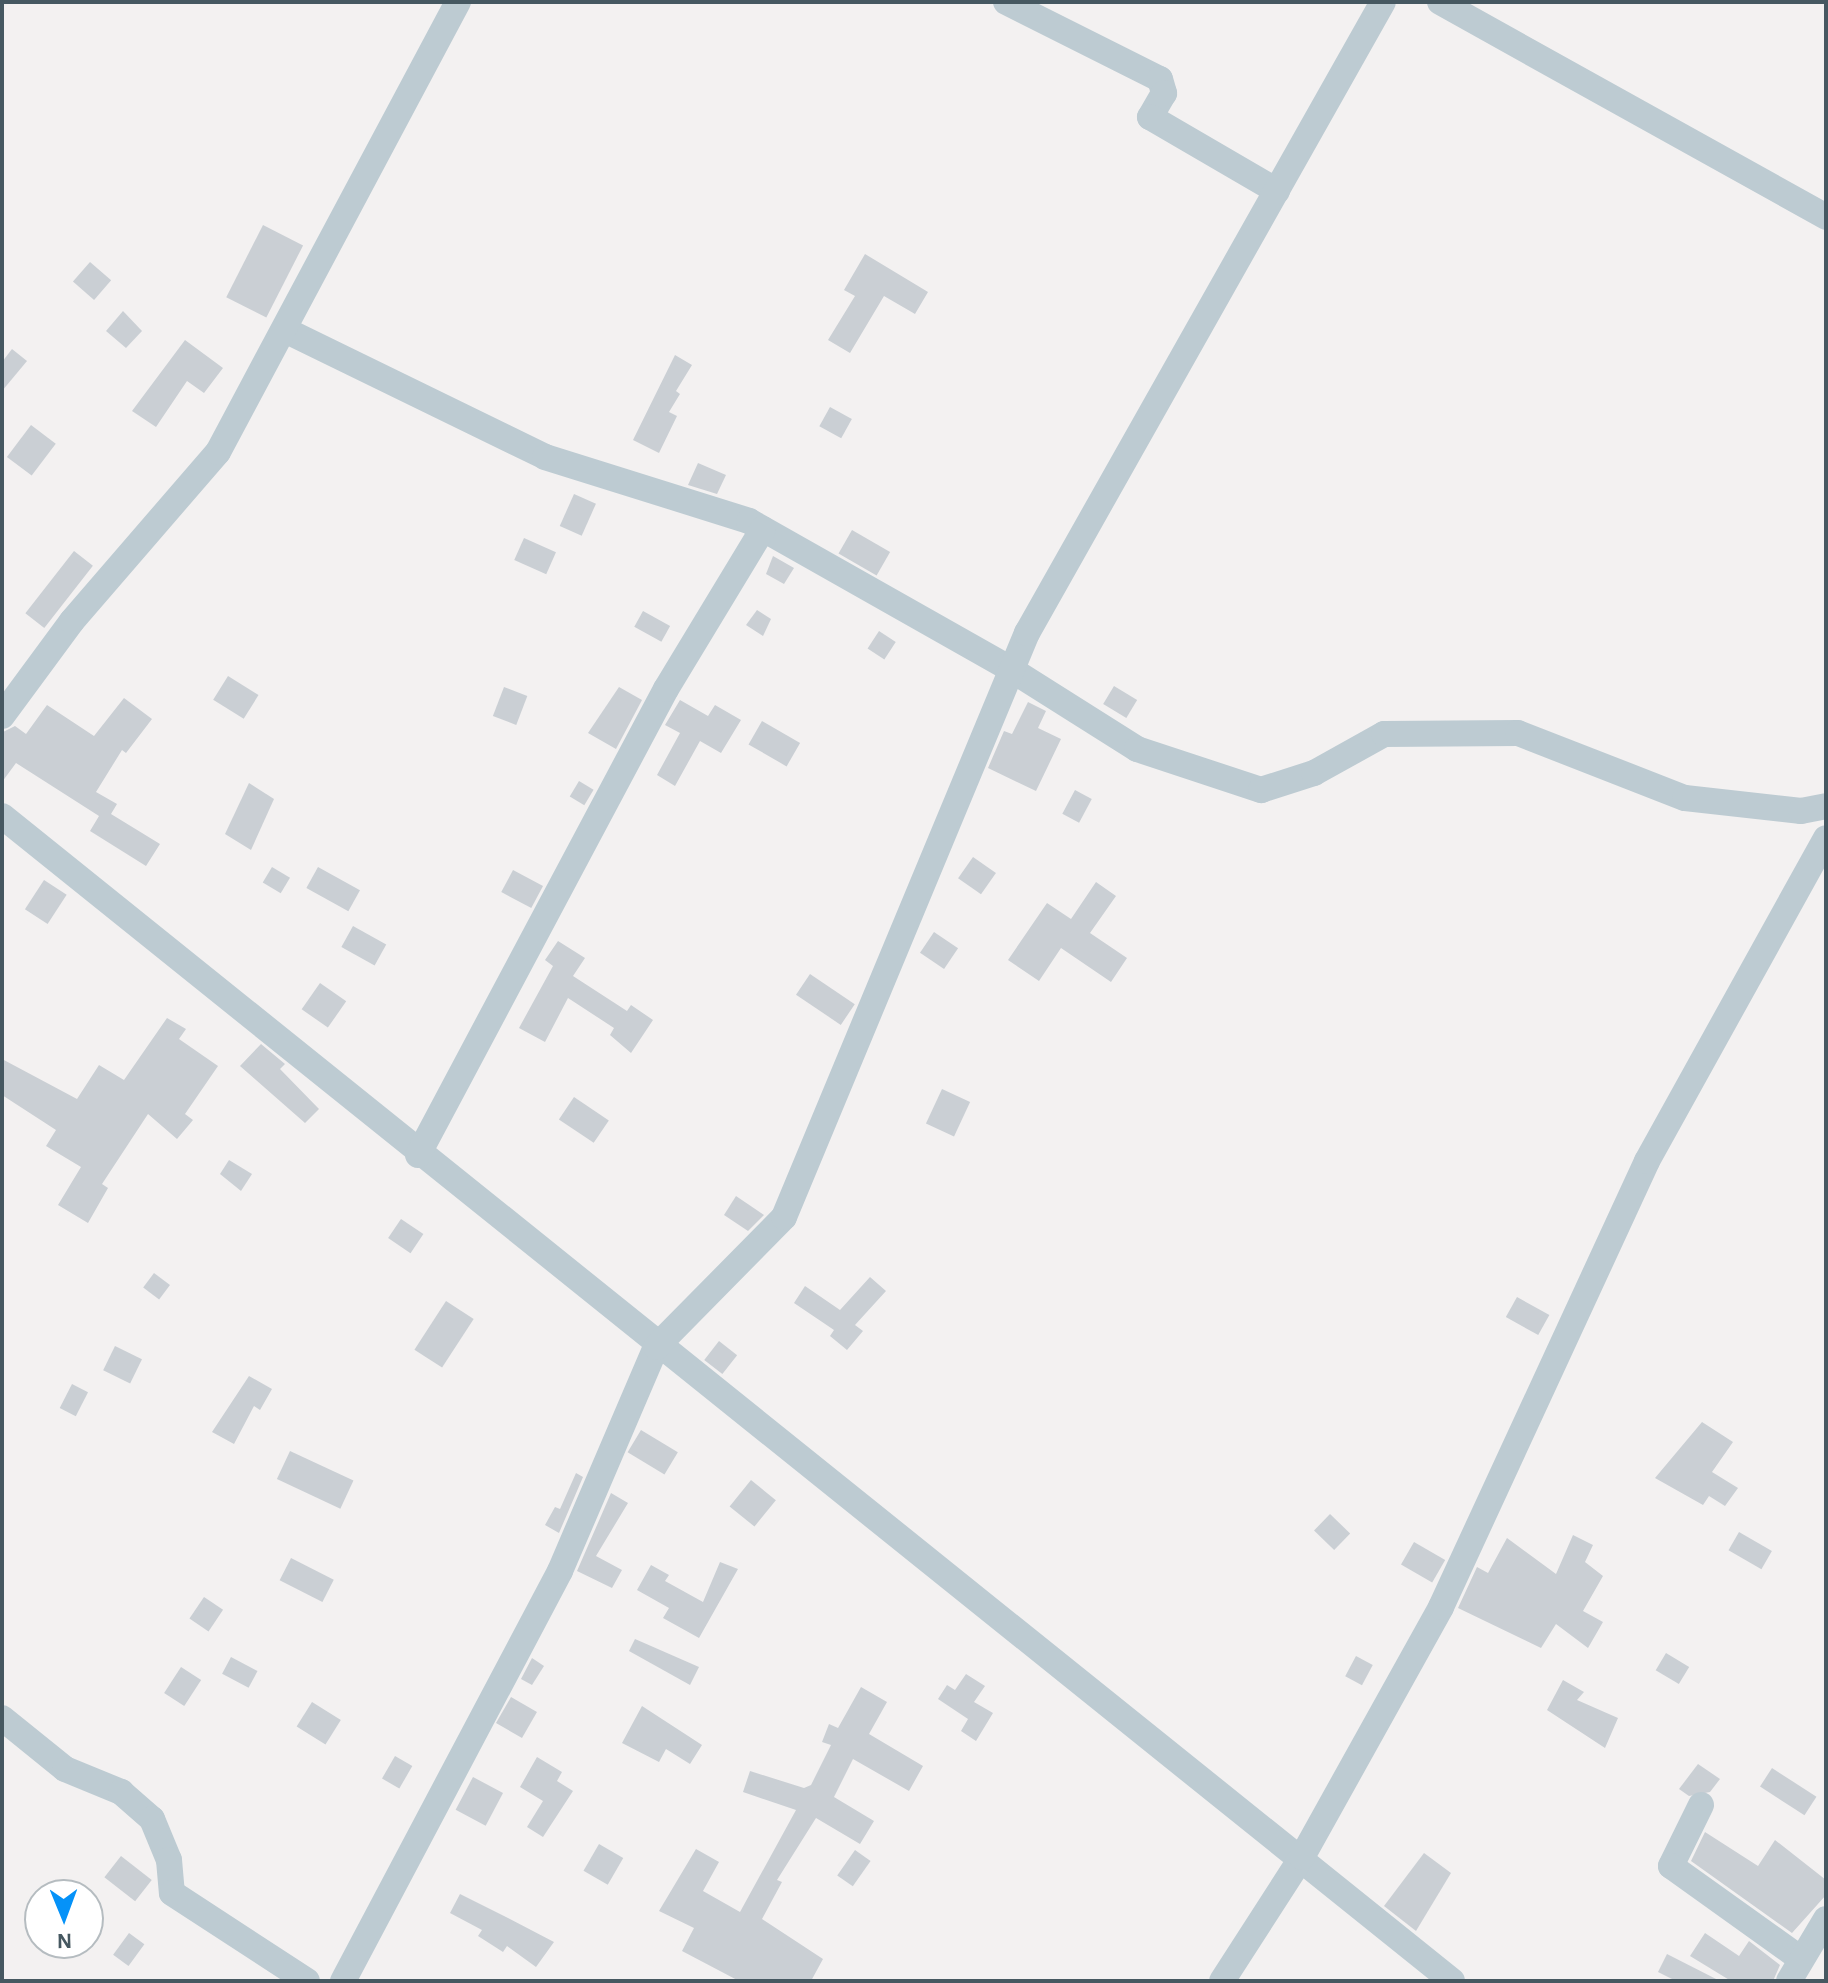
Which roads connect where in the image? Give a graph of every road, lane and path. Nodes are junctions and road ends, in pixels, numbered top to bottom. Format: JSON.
{"nodes":[{"id":1,"x":458,"y":2,"type":"edge"},
{"id":2,"x":1006,"y":2,"type":"edge"},
{"id":3,"x":1383,"y":2,"type":"edge"},
{"id":4,"x":1440,"y":2,"type":"edge"},
{"id":5,"x":1277,"y":191,"type":"junction"},
{"id":6,"x":1826,"y":217,"type":"edge"},
{"id":7,"x":285,"y":330,"type":"junction"},
{"id":8,"x":763,"y":529,"type":"junction"},
{"id":9,"x":1012,"y":670,"type":"junction"},
{"id":10,"x":2,"y":716,"type":"edge"},
{"id":11,"x":1826,"y":806,"type":"edge"},
{"id":12,"x":2,"y":816,"type":"edge"},
{"id":13,"x":1826,"y":838,"type":"edge"},
{"id":14,"x":418,"y":1155,"type":"junction"},
{"id":15,"x":656,"y":1347,"type":"junction"},
{"id":16,"x":2,"y":1718,"type":"edge"},
{"id":17,"x":1701,"y":1805,"type":"dead end"},
{"id":18,"x":1302,"y":1857,"type":"junction"},
{"id":19,"x":1826,"y":1919,"type":"edge"},
{"id":20,"x":1795,"y":1970,"type":"edge"},
{"id":21,"x":307,"y":1981,"type":"edge"},
{"id":22,"x":343,"y":1981,"type":"edge"},
{"id":23,"x":1222,"y":1981,"type":"edge"},
{"id":24,"x":1452,"y":1981,"type":"edge"}],
"edges":[{"from":1,"to":7,"type":"street"},
{"from":2,"to":5,"type":"street"},
{"from":3,"to":5,"type":"street"},
{"from":4,"to":6,"type":"street"},
{"from":5,"to":9,"type":"street"},
{"from":7,"to":8,"type":"street"},
{"from":7,"to":10,"type":"street"},
{"from":8,"to":9,"type":"street"},
{"from":8,"to":14,"type":"street"},
{"from":9,"to":11,"type":"street"},
{"from":9,"to":15,"type":"street"},
{"from":12,"to":14,"type":"street"},
{"from":13,"to":18,"type":"street"},
{"from":14,"to":15,"type":"street"},
{"from":15,"to":18,"type":"street"},
{"from":15,"to":22,"type":"street"},
{"from":16,"to":21,"type":"street"},
{"from":17,"to":20,"type":"street"},
{"from":18,"to":23,"type":"street"},
{"from":18,"to":24,"type":"street"},
{"from":19,"to":20,"type":"street"}]}
